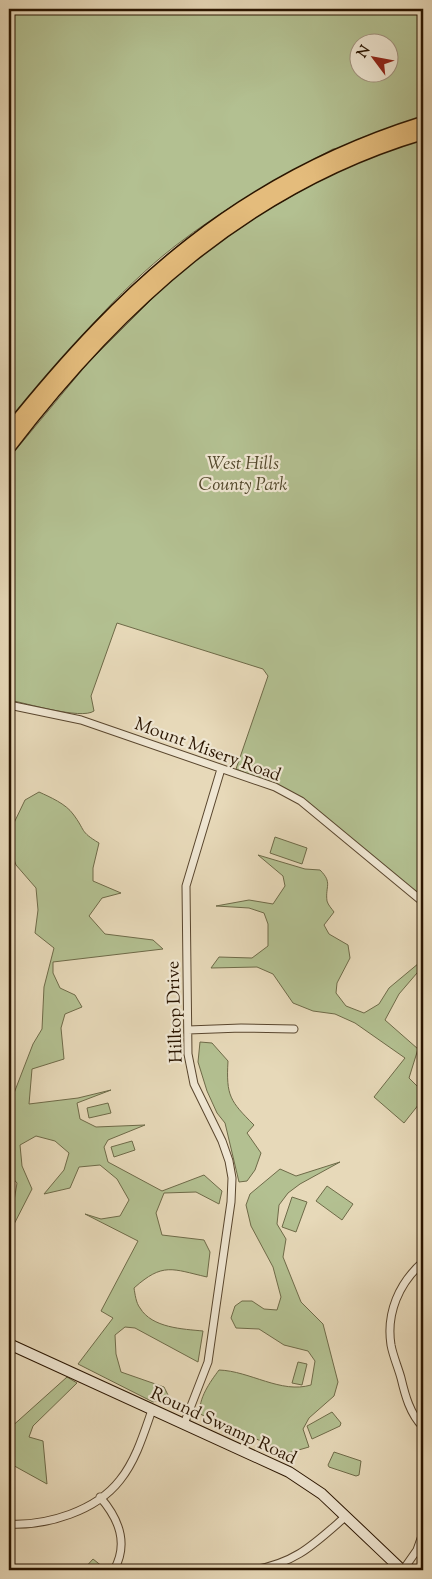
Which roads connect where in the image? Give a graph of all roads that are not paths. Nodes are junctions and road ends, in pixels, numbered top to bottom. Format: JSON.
{"nodes":[{"id":1,"x":423,"y":123,"type":"edge"},
{"id":2,"x":423,"y":133,"type":"edge"},
{"id":3,"x":9,"y":431,"type":"edge"},
{"id":4,"x":9,"y":447,"type":"edge"},
{"id":5,"x":9,"y":705,"type":"edge"},
{"id":6,"x":221,"y":769,"type":"junction"},
{"id":7,"x":423,"y":902,"type":"edge"},
{"id":8,"x":294,"y":1029,"type":"dead end"},
{"id":9,"x":188,"y":1030,"type":"junction"},
{"id":10,"x":423,"y":1262,"type":"edge"},
{"id":11,"x":9,"y":1344,"type":"edge"},
{"id":12,"x":152,"y":1410,"type":"junction"},
{"id":13,"x":184,"y":1424,"type":"junction"},
{"id":14,"x":423,"y":1427,"type":"edge"},
{"id":15,"x":100,"y":1497,"type":"junction"},
{"id":16,"x":345,"y":1517,"type":"junction"},
{"id":17,"x":9,"y":1524,"type":"edge"},
{"id":18,"x":423,"y":1533,"type":"edge"},
{"id":19,"x":114,"y":1570,"type":"edge"},
{"id":20,"x":253,"y":1570,"type":"edge"},
{"id":21,"x":402,"y":1570,"type":"edge"}],
"edges":[{"from":1,"to":3,"type":"highway"},
{"from":2,"to":4,"type":"highway"},
{"from":5,"to":6,"type":"street","name":"Mount Misery Road"},
{"from":6,"to":7,"type":"street","name":"Mount Misery Road"},
{"from":6,"to":9,"type":"street","name":"Hilltop Drive"},
{"from":8,"to":9,"type":"street"},
{"from":9,"to":13,"type":"street","name":"Hilltop Drive"},
{"from":10,"to":14,"type":"street"},
{"from":11,"to":12,"type":"street","name":"Round Swamp Road"},
{"from":12,"to":13,"type":"street","name":"Round Swamp Road"},
{"from":12,"to":15,"type":"street"},
{"from":13,"to":16,"type":"street","name":"Round Swamp Road"},
{"from":15,"to":17,"type":"street"},
{"from":15,"to":19,"type":"street"},
{"from":16,"to":20,"type":"street"},
{"from":16,"to":21,"type":"street","name":"Round Swamp Road"},
{"from":18,"to":21,"type":"street"}]}
